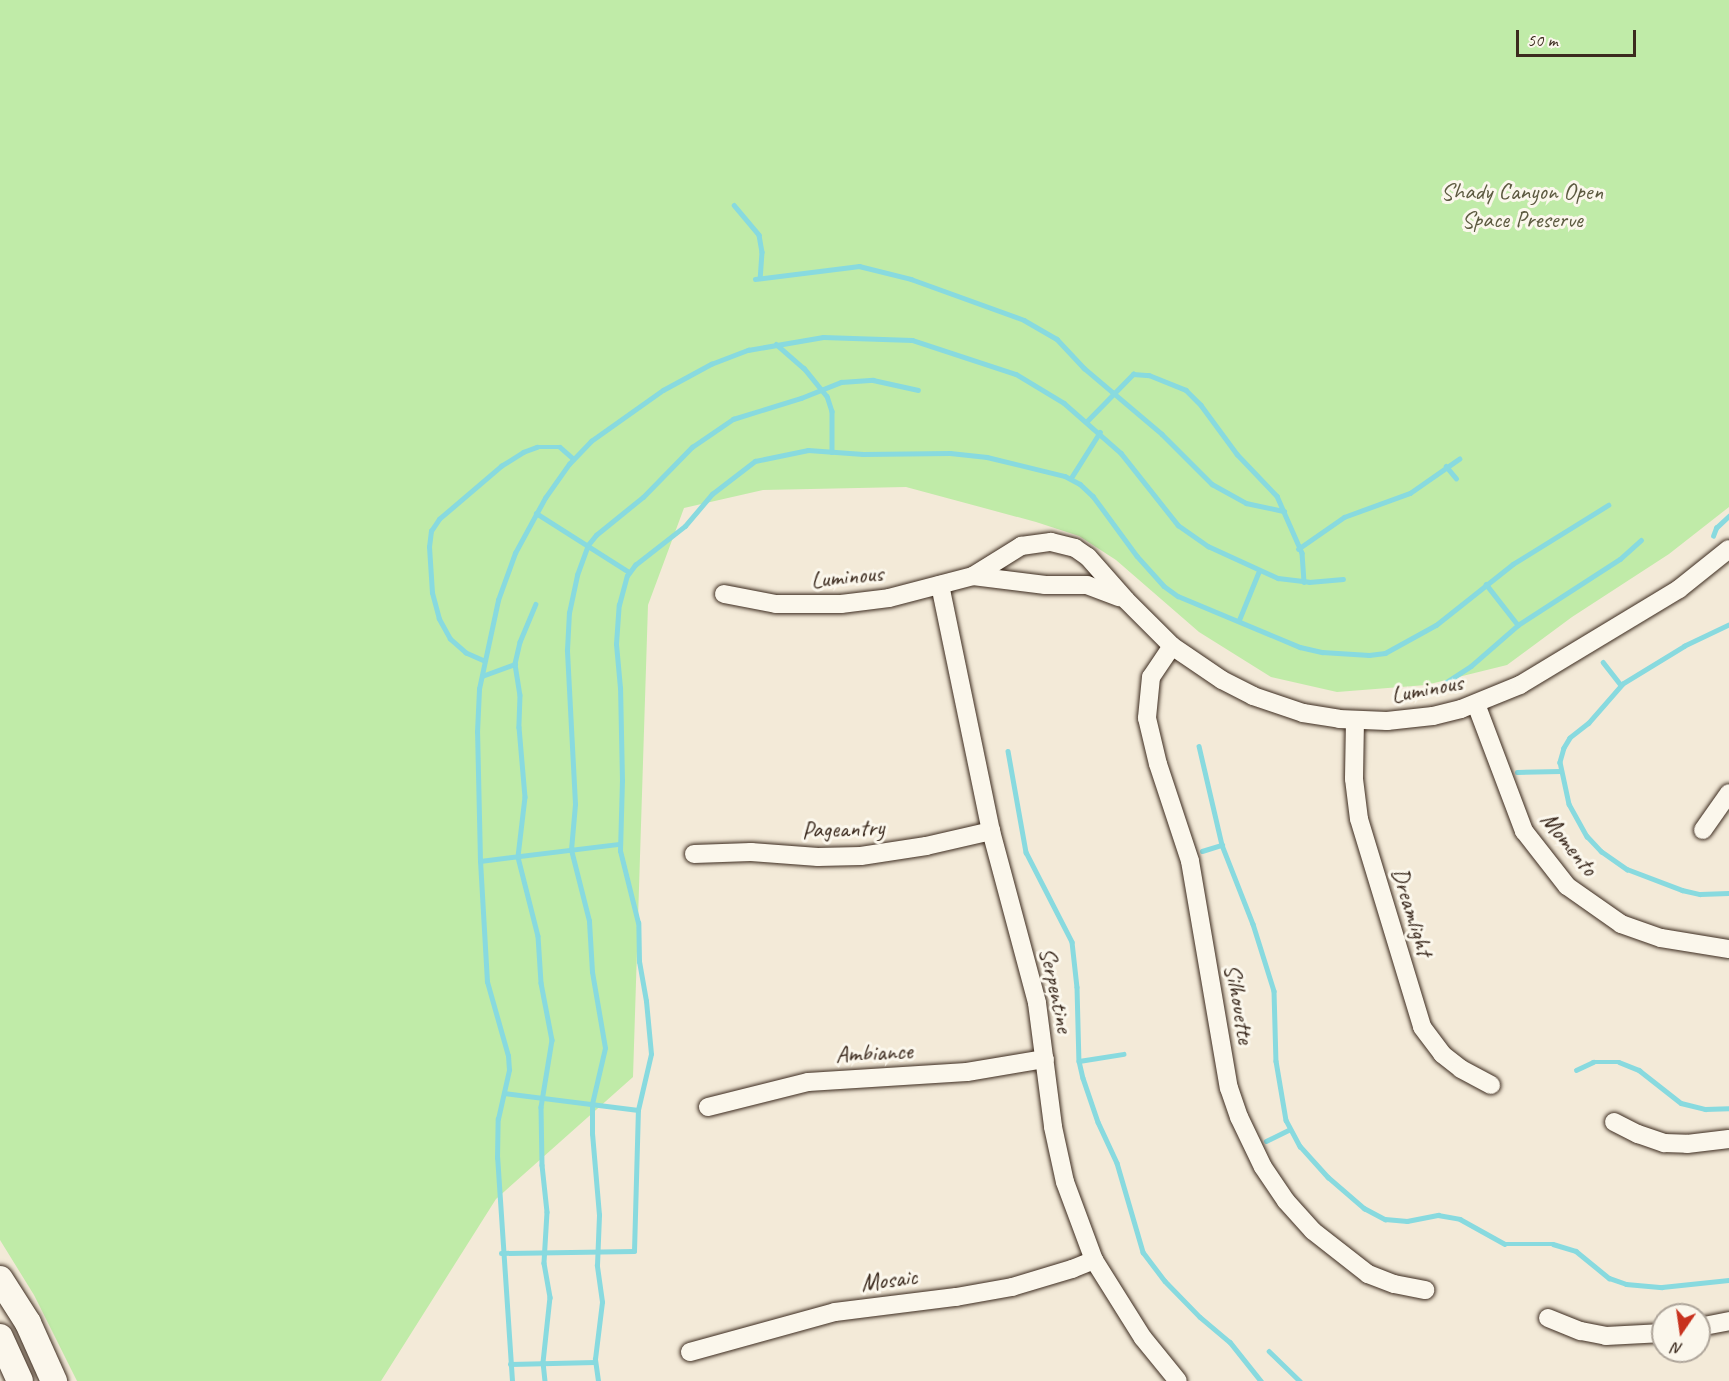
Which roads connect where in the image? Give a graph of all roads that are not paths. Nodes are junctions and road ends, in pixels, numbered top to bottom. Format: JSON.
{"nodes":[{"id":1,"x":1729,"y":549,"type":"edge"},
{"id":2,"x":973,"y":576,"type":"junction"},
{"id":3,"x":940,"y":585,"type":"junction"},
{"id":4,"x":724,"y":594,"type":"dead end"},
{"id":5,"x":1126,"y":600,"type":"junction"},
{"id":6,"x":1172,"y":645,"type":"junction"},
{"id":7,"x":1476,"y":704,"type":"junction"},
{"id":8,"x":1355,"y":720,"type":"junction"},
{"id":9,"x":1729,"y":793,"type":"edge"},
{"id":10,"x":1703,"y":830,"type":"dead end"},
{"id":11,"x":991,"y":831,"type":"junction"},
{"id":12,"x":694,"y":854,"type":"dead end"},
{"id":13,"x":1729,"y":949,"type":"edge"},
{"id":14,"x":1045,"y":1059,"type":"junction"},
{"id":15,"x":1491,"y":1085,"type":"dead end"},
{"id":16,"x":708,"y":1107,"type":"dead end"},
{"id":17,"x":1614,"y":1122,"type":"dead end"},
{"id":18,"x":1729,"y":1139,"type":"edge"},
{"id":19,"x":1094,"y":1260,"type":"junction"},
{"id":20,"x":0,"y":1279,"type":"edge"},
{"id":21,"x":1425,"y":1290,"type":"dead end"},
{"id":22,"x":1548,"y":1318,"type":"dead end"},
{"id":23,"x":1729,"y":1321,"type":"edge"},
{"id":24,"x":1711,"y":1325,"type":"edge"},
{"id":25,"x":1651,"y":1334,"type":"edge"},
{"id":26,"x":0,"y":1337,"type":"edge"},
{"id":27,"x":690,"y":1352,"type":"dead end"},
{"id":28,"x":20,"y":1381,"type":"edge"},
{"id":29,"x":54,"y":1381,"type":"edge"},
{"id":30,"x":1178,"y":1381,"type":"edge"}],
"edges":[{"from":1,"to":7,"type":"street","name":"Luminous"},
{"from":2,"to":3,"type":"street","name":"Luminous"},
{"from":2,"to":5,"type":"street","name":"Luminous"},
{"from":2,"to":5,"type":"street","name":"Luminous"},
{"from":3,"to":4,"type":"street","name":"Luminous"},
{"from":3,"to":11,"type":"street","name":"Serpentine"},
{"from":5,"to":6,"type":"street","name":"Luminous"},
{"from":6,"to":8,"type":"street","name":"Luminous"},
{"from":6,"to":21,"type":"street","name":"Silhouette"},
{"from":7,"to":8,"type":"street","name":"Luminous"},
{"from":7,"to":13,"type":"street","name":"Momento"},
{"from":8,"to":15,"type":"street","name":"Dreamlight"},
{"from":9,"to":10,"type":"street"},
{"from":11,"to":12,"type":"street","name":"Pageantry"},
{"from":11,"to":14,"type":"street","name":"Serpentine"},
{"from":14,"to":16,"type":"street","name":"Ambiance"},
{"from":14,"to":19,"type":"street","name":"Serpentine"},
{"from":17,"to":18,"type":"street"},
{"from":19,"to":27,"type":"street","name":"Mosaic"},
{"from":19,"to":30,"type":"street","name":"Serpentine"},
{"from":20,"to":29,"type":"main road"},
{"from":22,"to":25,"type":"street"},
{"from":23,"to":24,"type":"street"},
{"from":26,"to":28,"type":"main road"}]}
